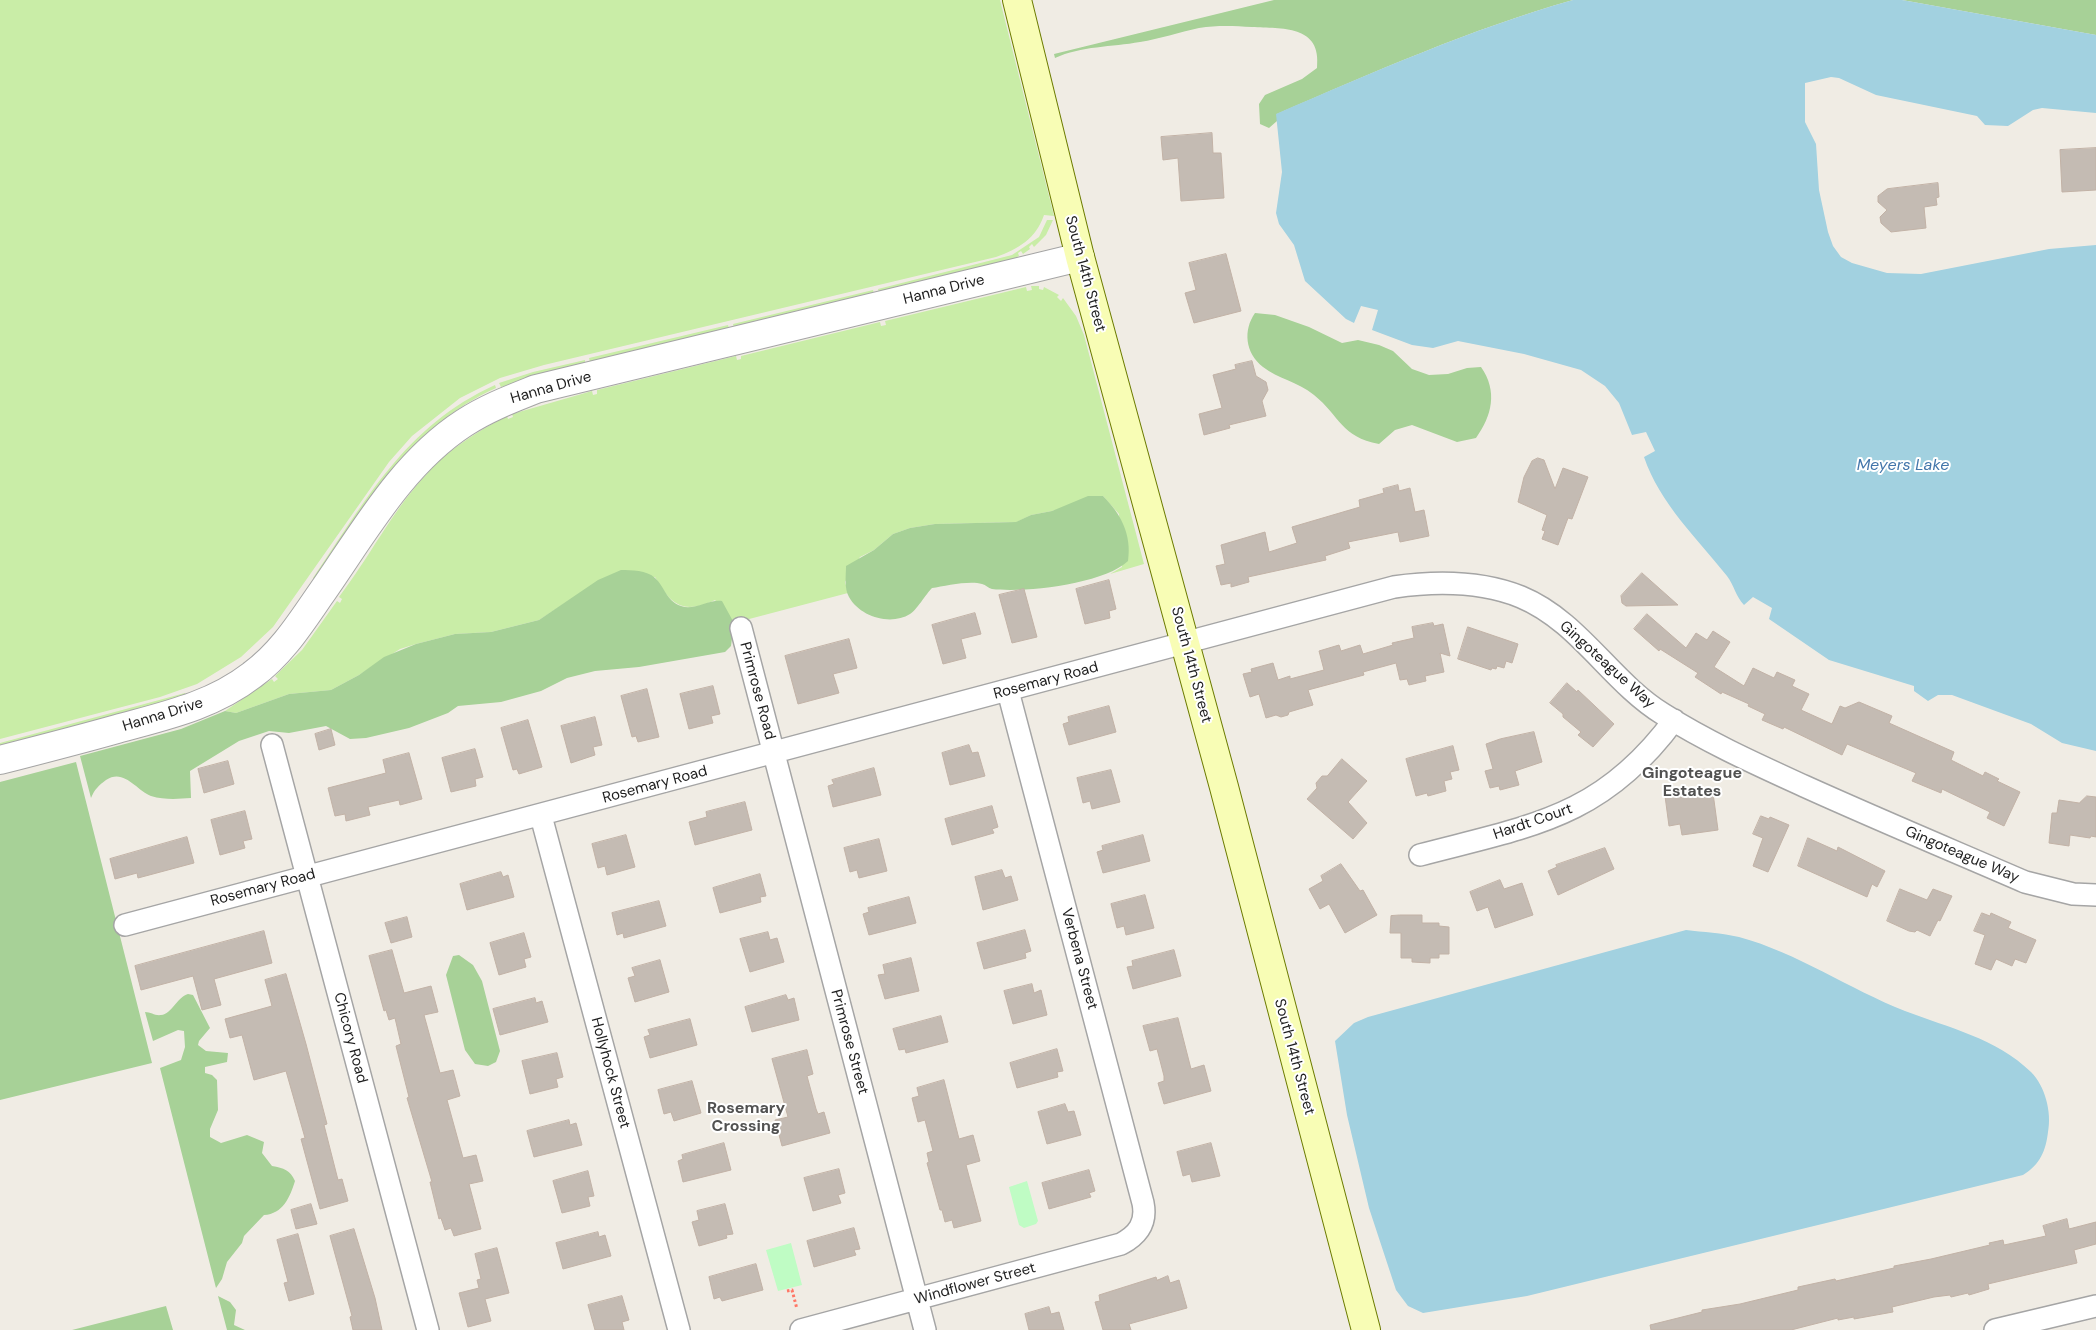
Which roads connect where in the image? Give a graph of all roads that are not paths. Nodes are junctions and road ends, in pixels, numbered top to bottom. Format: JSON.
{"nodes":[{"id":1,"x":1017,"y":0,"type":"edge"},
{"id":2,"x":1080,"y":257,"type":"junction"},
{"id":3,"x":740,"y":628,"type":"dead end"},
{"id":4,"x":1184,"y":643,"type":"junction"},
{"id":5,"x":1008,"y":691,"type":"junction"},
{"id":6,"x":1674,"y":720,"type":"junction"},
{"id":7,"x":272,"y":746,"type":"dead end"},
{"id":8,"x":774,"y":754,"type":"junction"},
{"id":9,"x":0,"y":760,"type":"edge"},
{"id":10,"x":540,"y":816,"type":"junction"},
{"id":11,"x":1420,"y":855,"type":"dead end"},
{"id":12,"x":307,"y":877,"type":"junction"},
{"id":13,"x":2096,"y":895,"type":"edge"},
{"id":14,"x":125,"y":925,"type":"dead end"},
{"id":15,"x":1142,"y":1227,"type":"joint"},
{"id":16,"x":917,"y":1300,"type":"junction"},
{"id":17,"x":2096,"y":1306,"type":"edge"},
{"id":18,"x":428,"y":1330,"type":"edge"},
{"id":19,"x":679,"y":1330,"type":"edge"},
{"id":20,"x":801,"y":1330,"type":"edge"},
{"id":21,"x":925,"y":1330,"type":"edge"},
{"id":22,"x":1366,"y":1330,"type":"edge"},
{"id":23,"x":1995,"y":1330,"type":"edge"}],
"edges":[{"from":1,"to":2,"type":"main road","name":"South 14th Street"},
{"from":2,"to":4,"type":"main road","name":"South 14th Street"},
{"from":2,"to":9,"type":"street","name":"Hanna Drive"},
{"from":3,"to":8,"type":"street","name":"Primrose Road"},
{"from":4,"to":5,"type":"street","name":"Rosemary Road"},
{"from":4,"to":6,"type":"street","name":"Gingoteague Way"},
{"from":4,"to":22,"type":"main road","name":"South 14th Street"},
{"from":5,"to":8,"type":"street","name":"Rosemary Road"},
{"from":5,"to":15,"type":"street","name":"Verbena Street"},
{"from":6,"to":11,"type":"street","name":"Hardt Court"},
{"from":6,"to":13,"type":"street","name":"Gingoteague Way"},
{"from":7,"to":12,"type":"street","name":"Chicory Road"},
{"from":8,"to":10,"type":"street","name":"Rosemary Road"},
{"from":8,"to":16,"type":"street","name":"Primrose Street"},
{"from":10,"to":12,"type":"street","name":"Rosemary Road"},
{"from":10,"to":19,"type":"street","name":"Hollyhock Street"},
{"from":12,"to":14,"type":"street","name":"Rosemary Road"},
{"from":12,"to":18,"type":"street","name":"Chicory Road"},
{"from":15,"to":16,"type":"street","name":"Windflower Street"},
{"from":16,"to":20,"type":"street","name":"Windflower Street"},
{"from":16,"to":21,"type":"street","name":"Primrose Street"},
{"from":17,"to":23,"type":"street"}]}
